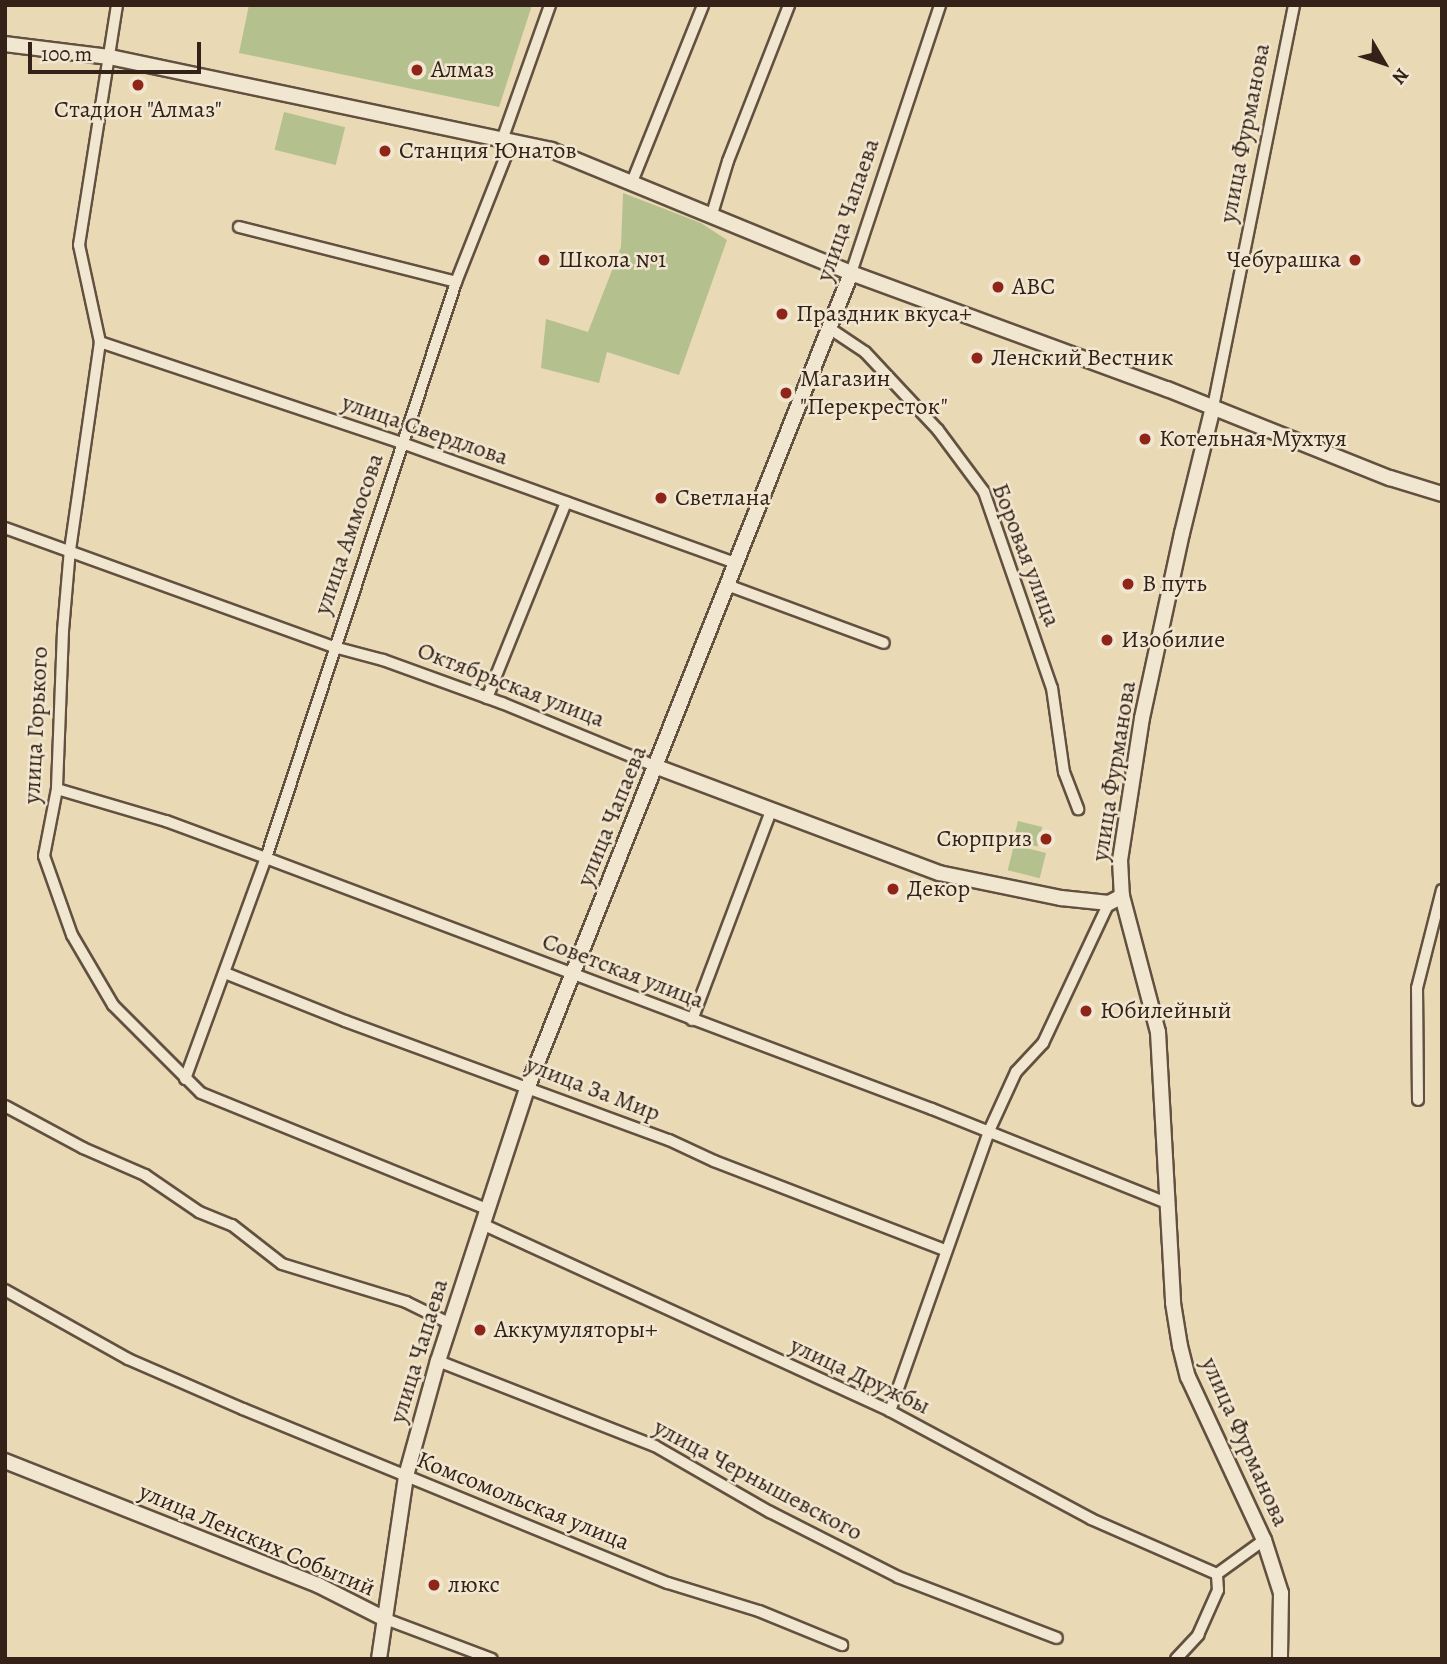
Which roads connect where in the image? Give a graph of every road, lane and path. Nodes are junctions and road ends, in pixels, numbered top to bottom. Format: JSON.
{"nodes":[{"id":1,"x":117,"y":5,"type":"edge"},
{"id":2,"x":550,"y":5,"type":"edge"},
{"id":3,"x":703,"y":5,"type":"edge"},
{"id":4,"x":789,"y":5,"type":"edge"},
{"id":5,"x":940,"y":5,"type":"edge"},
{"id":6,"x":1294,"y":5,"type":"edge"},
{"id":7,"x":5,"y":44,"type":"edge"},
{"id":8,"x":110,"y":57,"type":"junction"},
{"id":9,"x":502,"y":141,"type":"junction"},
{"id":10,"x":632,"y":182,"type":"junction"},
{"id":11,"x":712,"y":214,"type":"junction"},
{"id":12,"x":239,"y":228,"type":"dead end"},
{"id":13,"x":851,"y":273,"type":"junction"},
{"id":14,"x":456,"y":282,"type":"junction"},
{"id":15,"x":829,"y":328,"type":"junction"},
{"id":16,"x":100,"y":342,"type":"junction"},
{"id":17,"x":1213,"y":407,"type":"junction"},
{"id":18,"x":402,"y":443,"type":"junction"},
{"id":19,"x":1442,"y":494,"type":"edge"},
{"id":20,"x":566,"y":502,"type":"junction"},
{"id":21,"x":5,"y":528,"type":"edge"},
{"id":22,"x":69,"y":550,"type":"junction"},
{"id":23,"x":735,"y":563,"type":"junction"},
{"id":24,"x":727,"y":585,"type":"junction"},
{"id":25,"x":884,"y":643,"type":"dead end"},
{"id":26,"x":334,"y":647,"type":"junction"},
{"id":27,"x":487,"y":698,"type":"junction"},
{"id":28,"x":657,"y":767,"type":"junction"},
{"id":29,"x":57,"y":789,"type":"junction"},
{"id":30,"x":1078,"y":809,"type":"dead end"},
{"id":31,"x":771,"y":811,"type":"junction"},
{"id":32,"x":266,"y":858,"type":"junction"},
{"id":33,"x":1442,"y":890,"type":"edge"},
{"id":34,"x":1115,"y":899,"type":"junction"},
{"id":35,"x":225,"y":973,"type":"junction"},
{"id":36,"x":573,"y":974,"type":"junction"},
{"id":37,"x":692,"y":1020,"type":"junction"},
{"id":38,"x":185,"y":1079,"type":"junction"},
{"id":39,"x":528,"y":1086,"type":"junction"},
{"id":40,"x":1418,"y":1100,"type":"dead end"},
{"id":41,"x":5,"y":1106,"type":"edge"},
{"id":42,"x":989,"y":1131,"type":"junction"},
{"id":43,"x":1169,"y":1204,"type":"junction"},
{"id":44,"x":487,"y":1209,"type":"junction"},
{"id":45,"x":482,"y":1224,"type":"junction"},
{"id":46,"x":945,"y":1250,"type":"junction"},
{"id":47,"x":5,"y":1290,"type":"edge"},
{"id":48,"x":450,"y":1324,"type":"junction"},
{"id":49,"x":438,"y":1361,"type":"junction"},
{"id":50,"x":890,"y":1411,"type":"junction"},
{"id":51,"x":5,"y":1461,"type":"edge"},
{"id":52,"x":407,"y":1476,"type":"junction"},
{"id":53,"x":1264,"y":1540,"type":"junction"},
{"id":54,"x":1217,"y":1574,"type":"junction"},
{"id":55,"x":383,"y":1618,"type":"junction"},
{"id":56,"x":1057,"y":1638,"type":"dead end"},
{"id":57,"x":842,"y":1645,"type":"dead end"},
{"id":58,"x":379,"y":1659,"type":"edge"},
{"id":59,"x":492,"y":1659,"type":"edge"},
{"id":60,"x":1176,"y":1659,"type":"edge"},
{"id":61,"x":1280,"y":1659,"type":"edge"}],
"edges":[{"from":1,"to":8,"type":"street","name":"улица Горького"},
{"from":2,"to":9,"type":"street","name":"улица Аммосова"},
{"from":3,"to":10,"type":"street"},
{"from":4,"to":11,"type":"street"},
{"from":5,"to":13,"type":"street","name":"улица Чапаева"},
{"from":6,"to":17,"type":"street","name":"улица Фурманова"},
{"from":7,"to":8,"type":"main road"},
{"from":8,"to":9,"type":"main road"},
{"from":8,"to":16,"type":"street","name":"улица Горького"},
{"from":9,"to":10,"type":"main road"},
{"from":9,"to":14,"type":"street","name":"улица Аммосова"},
{"from":10,"to":11,"type":"main road"},
{"from":11,"to":13,"type":"main road"},
{"from":12,"to":14,"type":"street"},
{"from":13,"to":15,"type":"main road","name":"улица Чапаева"},
{"from":13,"to":17,"type":"main road"},
{"from":14,"to":18,"type":"street","name":"улица Аммосова"},
{"from":15,"to":23,"type":"main road","name":"улица Чапаева"},
{"from":15,"to":30,"type":"street","name":"Боровая улица"},
{"from":16,"to":18,"type":"street","name":"улица Свердлова"},
{"from":16,"to":22,"type":"street","name":"улица Горького"},
{"from":17,"to":19,"type":"main road"},
{"from":17,"to":34,"type":"main road","name":"улица Фурманова"},
{"from":18,"to":20,"type":"street","name":"улица Свердлова"},
{"from":18,"to":26,"type":"street","name":"улица Аммосова"},
{"from":20,"to":23,"type":"street","name":"улица Свердлова"},
{"from":20,"to":27,"type":"street"},
{"from":21,"to":22,"type":"street","name":"Октябрьская улица"},
{"from":22,"to":26,"type":"street","name":"Октябрьская улица"},
{"from":22,"to":29,"type":"street","name":"улица Горького"},
{"from":23,"to":24,"type":"main road","name":"улица Чапаева"},
{"from":24,"to":25,"type":"street"},
{"from":24,"to":28,"type":"main road","name":"улица Чапаева"},
{"from":26,"to":27,"type":"street","name":"Октябрьская улица"},
{"from":26,"to":32,"type":"street","name":"улица Аммосова"},
{"from":27,"to":28,"type":"street","name":"Октябрьская улица"},
{"from":28,"to":31,"type":"main road","name":"Октябрьская улица"},
{"from":28,"to":36,"type":"main road","name":"улица Чапаева"},
{"from":29,"to":32,"type":"street","name":"Советская улица"},
{"from":29,"to":38,"type":"street","name":"улица Горького"},
{"from":31,"to":34,"type":"main road","name":"Октябрьская улица"},
{"from":31,"to":37,"type":"street"},
{"from":32,"to":35,"type":"street","name":"улица Аммосова"},
{"from":32,"to":36,"type":"street","name":"Советская улица"},
{"from":33,"to":40,"type":"street"},
{"from":34,"to":42,"type":"street"},
{"from":34,"to":43,"type":"main road","name":"улица Фурманова"},
{"from":35,"to":38,"type":"street","name":"улица Аммосова"},
{"from":35,"to":39,"type":"street","name":"улица За Мир"},
{"from":36,"to":37,"type":"street","name":"Советская улица"},
{"from":36,"to":39,"type":"main road","name":"улица Чапаева"},
{"from":37,"to":42,"type":"street","name":"Советская улица"},
{"from":38,"to":44,"type":"street","name":"улица Горького"},
{"from":39,"to":44,"type":"main road","name":"улица Чапаева"},
{"from":39,"to":46,"type":"street","name":"улица За Мир"},
{"from":41,"to":48,"type":"street"},
{"from":42,"to":43,"type":"street","name":"Советская улица"},
{"from":42,"to":46,"type":"street"},
{"from":43,"to":53,"type":"main road","name":"улица Фурманова"},
{"from":44,"to":45,"type":"main road","name":"улица Чапаева"},
{"from":45,"to":48,"type":"main road","name":"улица Чапаева"},
{"from":45,"to":50,"type":"street","name":"улица Дружбы"},
{"from":46,"to":50,"type":"street"},
{"from":47,"to":52,"type":"street","name":"Комсомольская улица"},
{"from":48,"to":49,"type":"main road","name":"улица Чапаева"},
{"from":49,"to":52,"type":"main road","name":"улица Чапаева"},
{"from":49,"to":56,"type":"street","name":"улица Чернышевского"},
{"from":50,"to":54,"type":"street","name":"улица Дружбы"},
{"from":51,"to":55,"type":"main road","name":"улица Ленских Событий"},
{"from":52,"to":55,"type":"main road","name":"улица Чапаева"},
{"from":52,"to":57,"type":"street","name":"Комсомольская улица"},
{"from":53,"to":54,"type":"street"},
{"from":53,"to":61,"type":"main road","name":"улица Фурманова"},
{"from":54,"to":60,"type":"street"},
{"from":55,"to":58,"type":"main road","name":"улица Чапаева"},
{"from":55,"to":59,"type":"street","name":"улица Ленских Событий"}]}
